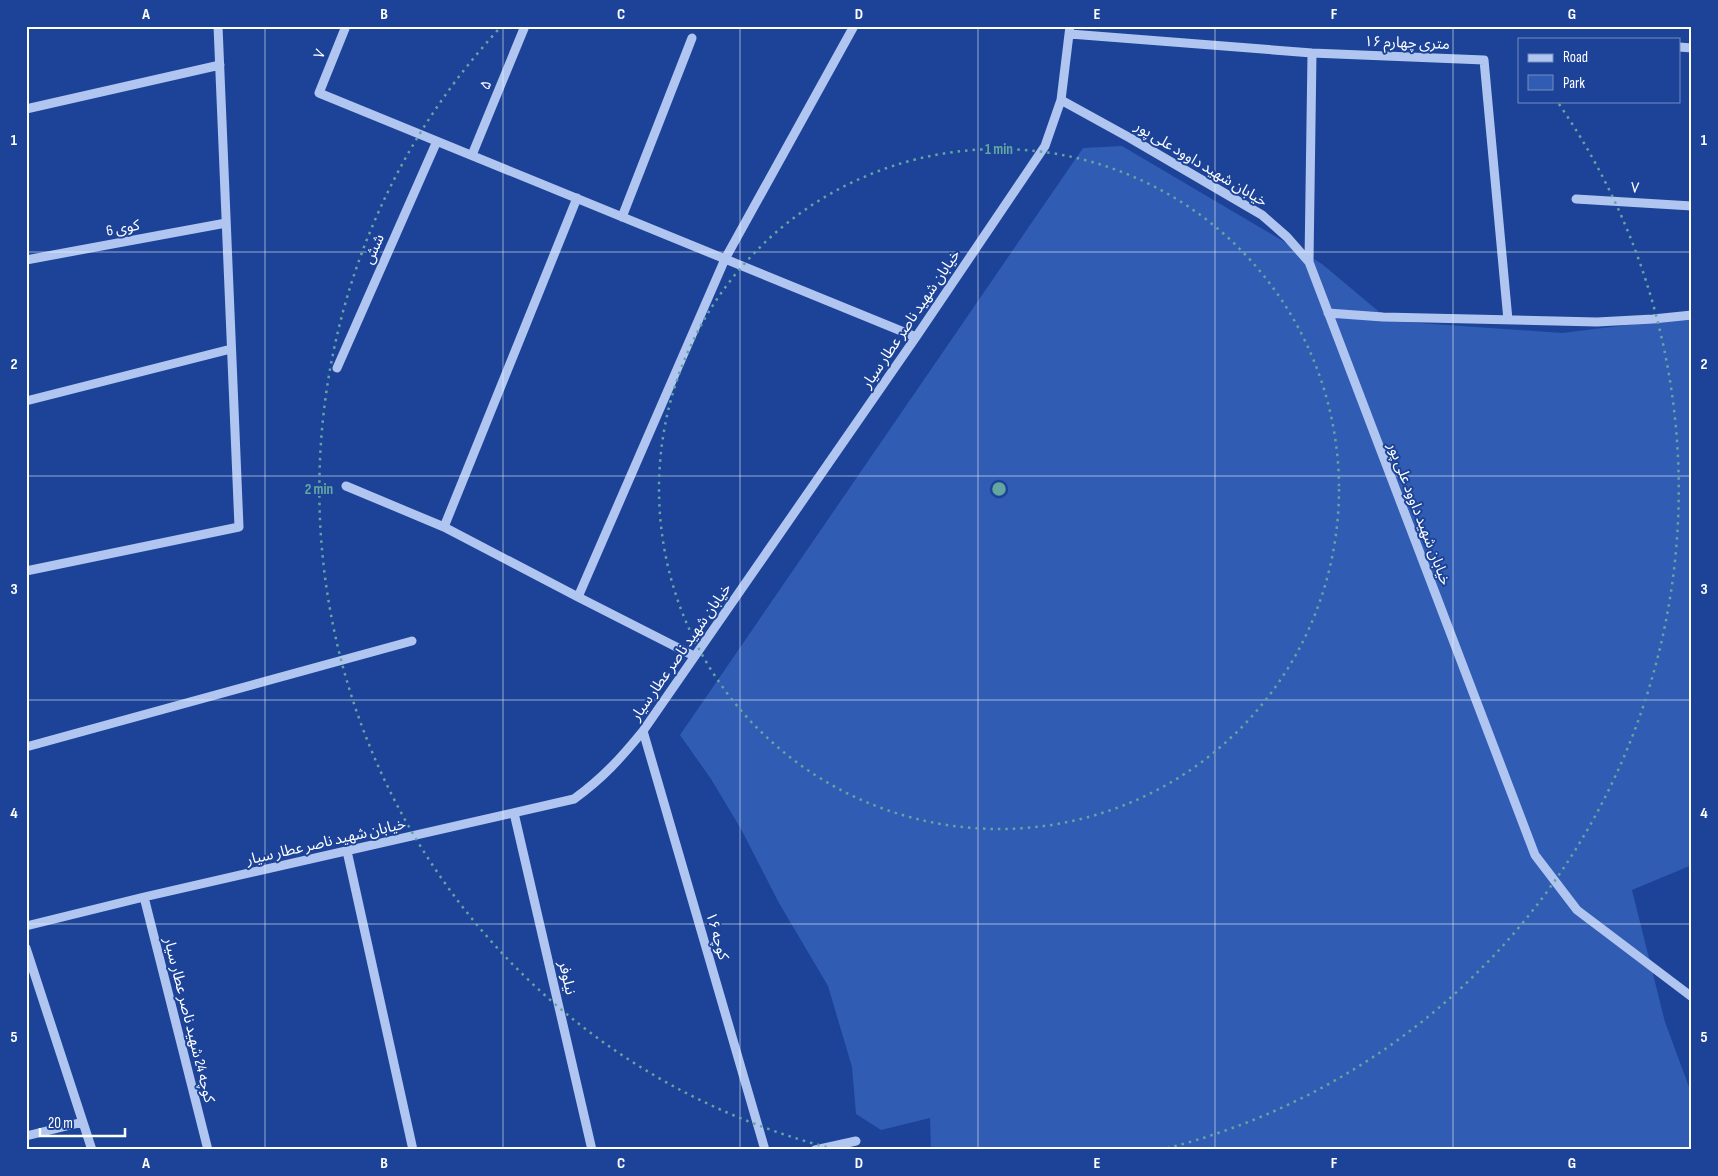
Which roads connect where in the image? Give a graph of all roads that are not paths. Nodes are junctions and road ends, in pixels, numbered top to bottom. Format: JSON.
{"nodes":[{"id":1,"x":218,"y":26,"type":"edge"},
{"id":2,"x":346,"y":26,"type":"edge"},
{"id":3,"x":526,"y":26,"type":"edge"},
{"id":4,"x":854,"y":26,"type":"edge"},
{"id":5,"x":1070,"y":30,"type":"edge"},
{"id":6,"x":692,"y":38,"type":"dead end"},
{"id":7,"x":1312,"y":53,"type":"junction"},
{"id":8,"x":220,"y":65,"type":"junction"},
{"id":9,"x":1061,"y":100,"type":"junction"},
{"id":10,"x":26,"y":109,"type":"edge"},
{"id":11,"x":437,"y":140,"type":"junction"},
{"id":12,"x":472,"y":155,"type":"junction"},
{"id":13,"x":577,"y":198,"type":"junction"},
{"id":14,"x":1576,"y":199,"type":"dead end"},
{"id":15,"x":1692,"y":206,"type":"edge"},
{"id":16,"x":622,"y":216,"type":"junction"},
{"id":17,"x":226,"y":223,"type":"junction"},
{"id":18,"x":725,"y":259,"type":"junction"},
{"id":19,"x":26,"y":260,"type":"edge"},
{"id":20,"x":1309,"y":262,"type":"junction"},
{"id":21,"x":1328,"y":314,"type":"junction"},
{"id":22,"x":1692,"y":315,"type":"edge"},
{"id":23,"x":1508,"y":320,"type":"junction"},
{"id":24,"x":916,"y":337,"type":"junction"},
{"id":25,"x":231,"y":349,"type":"junction"},
{"id":26,"x":337,"y":368,"type":"dead end"},
{"id":27,"x":26,"y":401,"type":"edge"},
{"id":28,"x":346,"y":486,"type":"dead end"},
{"id":29,"x":444,"y":527,"type":"junction"},
{"id":30,"x":26,"y":571,"type":"edge"},
{"id":31,"x":578,"y":597,"type":"junction"},
{"id":32,"x":412,"y":642,"type":"dead end"},
{"id":33,"x":694,"y":656,"type":"junction"},
{"id":34,"x":643,"y":730,"type":"junction"},
{"id":35,"x":26,"y":747,"type":"edge"},
{"id":36,"x":514,"y":813,"type":"junction"},
{"id":37,"x":347,"y":852,"type":"junction"},
{"id":38,"x":144,"y":897,"type":"junction"},
{"id":39,"x":26,"y":926,"type":"edge"},
{"id":40,"x":26,"y":948,"type":"edge"},
{"id":41,"x":1690,"y":994,"type":"edge"},
{"id":42,"x":83,"y":1122,"type":"junction"},
{"id":43,"x":26,"y":1136,"type":"edge"},
{"id":44,"x":856,"y":1140,"type":"dead end"},
{"id":45,"x":92,"y":1150,"type":"edge"},
{"id":46,"x":208,"y":1150,"type":"edge"},
{"id":47,"x":413,"y":1150,"type":"edge"},
{"id":48,"x":592,"y":1150,"type":"edge"},
{"id":49,"x":765,"y":1150,"type":"edge"},
{"id":50,"x":815,"y":1150,"type":"edge"}],
"edges":[{"from":1,"to":8,"type":"street"},
{"from":2,"to":11,"type":"street","name":"۷"},
{"from":3,"to":12,"type":"street","name":"۵"},
{"from":4,"to":18,"type":"street"},
{"from":5,"to":7,"type":"street","name":"۱۶ متری چهارم"},
{"from":5,"to":9,"type":"street","name":"خیابان شهید ناصر عطار سیار"},
{"from":6,"to":16,"type":"street"},
{"from":7,"to":20,"type":"street"},
{"from":7,"to":23,"type":"street","name":"۱۶ متری چهارم"},
{"from":8,"to":10,"type":"street"},
{"from":8,"to":17,"type":"street"},
{"from":9,"to":20,"type":"street","name":"خیابان شهید داوود علی پور"},
{"from":9,"to":24,"type":"street","name":"خیابان شهید ناصر عطار سیار"},
{"from":11,"to":12,"type":"street"},
{"from":11,"to":26,"type":"street","name":"شش"},
{"from":12,"to":13,"type":"street"},
{"from":13,"to":16,"type":"street"},
{"from":13,"to":29,"type":"street"},
{"from":14,"to":15,"type":"street","name":"۷"},
{"from":16,"to":18,"type":"street"},
{"from":17,"to":19,"type":"street","name":"کوی 6"},
{"from":17,"to":25,"type":"street"},
{"from":18,"to":24,"type":"street"},
{"from":18,"to":31,"type":"street"},
{"from":20,"to":21,"type":"street","name":"خیابان شهید داوود علی پور"},
{"from":21,"to":23,"type":"street"},
{"from":21,"to":41,"type":"street","name":"خیابان شهید داوود علی پور"},
{"from":22,"to":23,"type":"street"},
{"from":24,"to":33,"type":"street","name":"خیابان شهید ناصر عطار سیار"},
{"from":25,"to":27,"type":"street"},
{"from":25,"to":30,"type":"street"},
{"from":28,"to":29,"type":"street"},
{"from":29,"to":31,"type":"street"},
{"from":31,"to":33,"type":"street"},
{"from":32,"to":35,"type":"street"},
{"from":33,"to":34,"type":"street","name":"خیابان شهید ناصر عطار سیار"},
{"from":34,"to":36,"type":"street","name":"خیابان شهید ناصر عطار سیار"},
{"from":34,"to":49,"type":"street","name":"کوچه ۱۶"},
{"from":36,"to":37,"type":"street","name":"خیابان شهید ناصر عطار سیار"},
{"from":36,"to":48,"type":"street","name":"نیلوفر"},
{"from":37,"to":38,"type":"street","name":"خیابان شهید ناصر عطار سیار"},
{"from":37,"to":47,"type":"street"},
{"from":38,"to":39,"type":"street","name":"خیابان شهید ناصر عطار سیار"},
{"from":38,"to":46,"type":"street","name":"کوچه 24 شهید ناصر عطار سیار"},
{"from":40,"to":42,"type":"street"},
{"from":42,"to":43,"type":"street"},
{"from":42,"to":45,"type":"street"},
{"from":44,"to":50,"type":"street"}]}
